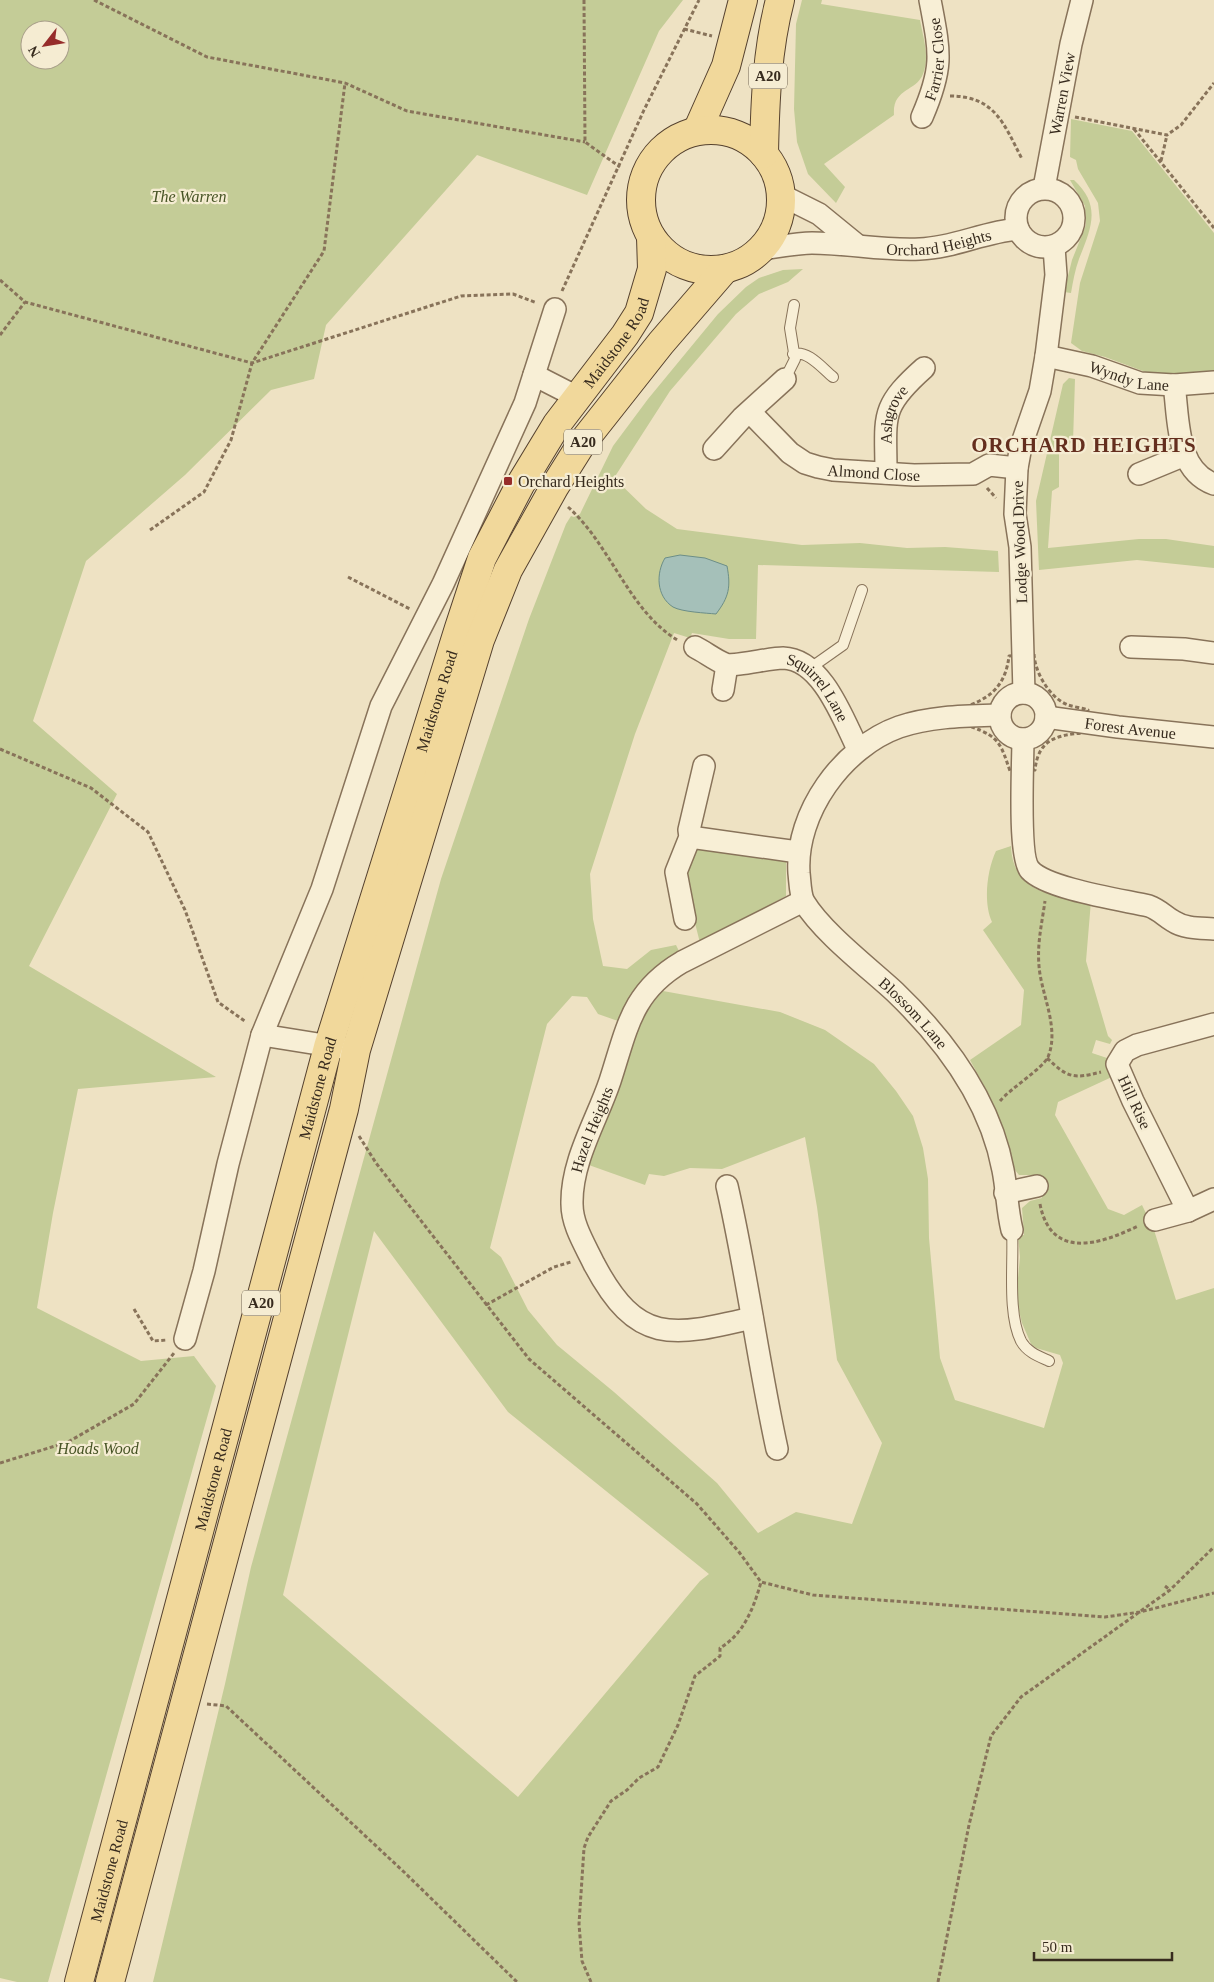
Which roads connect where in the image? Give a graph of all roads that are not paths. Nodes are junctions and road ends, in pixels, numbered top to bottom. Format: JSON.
{"nodes":[{"id":1,"x":743,"y":0,"type":"edge"},
{"id":2,"x":780,"y":0,"type":"edge"},
{"id":3,"x":930,"y":0,"type":"edge"},
{"id":4,"x":1082,"y":0,"type":"edge"},
{"id":5,"x":922,"y":117,"type":"dead end"},
{"id":6,"x":698,"y":129,"type":"junction"},
{"id":7,"x":764,"y":154,"type":"junction"},
{"id":8,"x":1044,"y":188,"type":"junction"},
{"id":9,"x":782,"y":195,"type":"junction"},
{"id":10,"x":1018,"y":229,"type":"junction"},
{"id":11,"x":651,"y":237,"type":"junction"},
{"id":12,"x":857,"y":245,"type":"junction"},
{"id":13,"x":1054,"y":247,"type":"junction"},
{"id":14,"x":762,"y":249,"type":"junction"},
{"id":15,"x":724,"y":270,"type":"junction"},
{"id":16,"x":794,"y":305,"type":"dead end"},
{"id":17,"x":555,"y":309,"type":"road end"},
{"id":18,"x":794,"y":354,"type":"junction"},
{"id":19,"x":1046,"y":356,"type":"junction"},
{"id":20,"x":924,"y":368,"type":"dead end"},
{"id":21,"x":534,"y":375,"type":"junction"},
{"id":22,"x":833,"y":377,"type":"dead end"},
{"id":23,"x":785,"y":379,"type":"joint"},
{"id":24,"x":1214,"y":382,"type":"edge"},
{"id":25,"x":1174,"y":386,"type":"junction"},
{"id":26,"x":578,"y":397,"type":"junction"},
{"id":27,"x":750,"y":412,"type":"junction"},
{"id":28,"x":714,"y":449,"type":"dead end"},
{"id":29,"x":1185,"y":456,"type":"junction"},
{"id":30,"x":1017,"y":468,"type":"junction"},
{"id":31,"x":886,"y":473,"type":"junction"},
{"id":32,"x":1139,"y":474,"type":"dead end"},
{"id":33,"x":1214,"y":484,"type":"edge"},
{"id":34,"x":862,"y":590,"type":"dead end"},
{"id":35,"x":695,"y":647,"type":"road end"},
{"id":36,"x":1131,"y":647,"type":"dead end"},
{"id":37,"x":1214,"y":653,"type":"edge"},
{"id":38,"x":727,"y":665,"type":"junction"},
{"id":39,"x":809,"y":668,"type":"junction"},
{"id":40,"x":723,"y":690,"type":"dead end"},
{"id":41,"x":1024,"y":693,"type":"junction"},
{"id":42,"x":1000,"y":715,"type":"junction"},
{"id":43,"x":1046,"y":717,"type":"junction"},
{"id":44,"x":1214,"y":737,"type":"edge"},
{"id":45,"x":1023,"y":739,"type":"junction"},
{"id":46,"x":858,"y":749,"type":"junction"},
{"id":47,"x":704,"y":766,"type":"dead end"},
{"id":48,"x":690,"y":837,"type":"junction"},
{"id":49,"x":798,"y":852,"type":"junction"},
{"id":50,"x":803,"y":901,"type":"junction"},
{"id":51,"x":685,"y":919,"type":"dead end"},
{"id":52,"x":1214,"y":929,"type":"edge"},
{"id":53,"x":1214,"y":1024,"type":"edge"},
{"id":54,"x":262,"y":1035,"type":"junction"},
{"id":55,"x":328,"y":1046,"type":"junction"},
{"id":56,"x":356,"y":1050,"type":"junction"},
{"id":57,"x":727,"y":1186,"type":"dead end"},
{"id":58,"x":1037,"y":1186,"type":"road end"},
{"id":59,"x":1005,"y":1193,"type":"junction"},
{"id":60,"x":1214,"y":1199,"type":"edge"},
{"id":61,"x":1188,"y":1211,"type":"junction"},
{"id":62,"x":1154,"y":1220,"type":"road end"},
{"id":63,"x":1012,"y":1230,"type":"joint"},
{"id":64,"x":752,"y":1318,"type":"junction"},
{"id":65,"x":185,"y":1339,"type":"road end"},
{"id":66,"x":1048,"y":1361,"type":"dead end"},
{"id":67,"x":778,"y":1449,"type":"dead end"},
{"id":68,"x":79,"y":1982,"type":"edge"},
{"id":69,"x":110,"y":1982,"type":"edge"}],
"edges":[{"from":1,"to":6,"type":"main road","number":"A20"},
{"from":2,"to":7,"type":"main road","number":"A20"},
{"from":3,"to":5,"type":"street","name":"Farrier Close"},
{"from":4,"to":8,"type":"street","name":"Warren View"},
{"from":6,"to":7,"type":"main road"},
{"from":6,"to":11,"type":"main road"},
{"from":7,"to":9,"type":"main road"},
{"from":8,"to":10,"type":"street"},
{"from":8,"to":13,"type":"street"},
{"from":9,"to":12,"type":"street"},
{"from":9,"to":14,"type":"main road"},
{"from":10,"to":12,"type":"street","name":"Orchard Heights"},
{"from":10,"to":13,"type":"street"},
{"from":11,"to":15,"type":"main road"},
{"from":11,"to":26,"type":"main road","name":"Maidstone Road","number":"A20"},
{"from":12,"to":14,"type":"street","name":"Orchard Heights"},
{"from":13,"to":19,"type":"street","name":"Lodge Wood Drive"},
{"from":14,"to":15,"type":"main road"},
{"from":15,"to":56,"type":"main road","name":"Maidstone Road","number":"A20"},
{"from":16,"to":18,"type":"lane"},
{"from":17,"to":21,"type":"street"},
{"from":18,"to":22,"type":"lane"},
{"from":18,"to":23,"type":"lane"},
{"from":19,"to":25,"type":"street","name":"Wyndy Lane"},
{"from":19,"to":30,"type":"street","name":"Lodge Wood Drive"},
{"from":20,"to":31,"type":"street","name":"Ashgrove"},
{"from":21,"to":26,"type":"street"},
{"from":21,"to":54,"type":"street"},
{"from":23,"to":27,"type":"street"},
{"from":24,"to":25,"type":"street","name":"Wyndy Lane"},
{"from":25,"to":29,"type":"street"},
{"from":26,"to":55,"type":"main road","name":"Maidstone Road","number":"A20"},
{"from":27,"to":28,"type":"street"},
{"from":27,"to":31,"type":"street","name":"Almond Close"},
{"from":29,"to":32,"type":"street"},
{"from":29,"to":33,"type":"street"},
{"from":30,"to":31,"type":"street","name":"Almond Close"},
{"from":30,"to":41,"type":"street","name":"Lodge Wood Drive"},
{"from":34,"to":39,"type":"lane"},
{"from":35,"to":38,"type":"street"},
{"from":36,"to":37,"type":"street"},
{"from":38,"to":39,"type":"street","name":"Squirrel Lane"},
{"from":38,"to":40,"type":"street"},
{"from":39,"to":46,"type":"street","name":"Squirrel Lane"},
{"from":41,"to":42,"type":"street"},
{"from":41,"to":43,"type":"street"},
{"from":42,"to":45,"type":"street"},
{"from":42,"to":46,"type":"street"},
{"from":43,"to":44,"type":"street","name":"Forest Avenue"},
{"from":43,"to":45,"type":"street"},
{"from":45,"to":52,"type":"street"},
{"from":46,"to":49,"type":"street"},
{"from":47,"to":48,"type":"street"},
{"from":48,"to":49,"type":"street"},
{"from":48,"to":51,"type":"street"},
{"from":49,"to":50,"type":"street"},
{"from":50,"to":59,"type":"street","name":"Blossom Lane"},
{"from":50,"to":64,"type":"street","name":"Hazel Heights"},
{"from":53,"to":61,"type":"street","name":"Hill Rise"},
{"from":54,"to":55,"type":"street"},
{"from":54,"to":65,"type":"street"},
{"from":55,"to":56,"type":"street"},
{"from":55,"to":68,"type":"main road","name":"Maidstone Road","number":"A20"},
{"from":56,"to":69,"type":"main road","name":"Maidstone Road","number":"A20"},
{"from":57,"to":64,"type":"street"},
{"from":58,"to":59,"type":"street"},
{"from":59,"to":63,"type":"street","name":"Blossom Lane"},
{"from":60,"to":61,"type":"street"},
{"from":61,"to":62,"type":"street"},
{"from":63,"to":66,"type":"lane"},
{"from":64,"to":67,"type":"street"}]}
